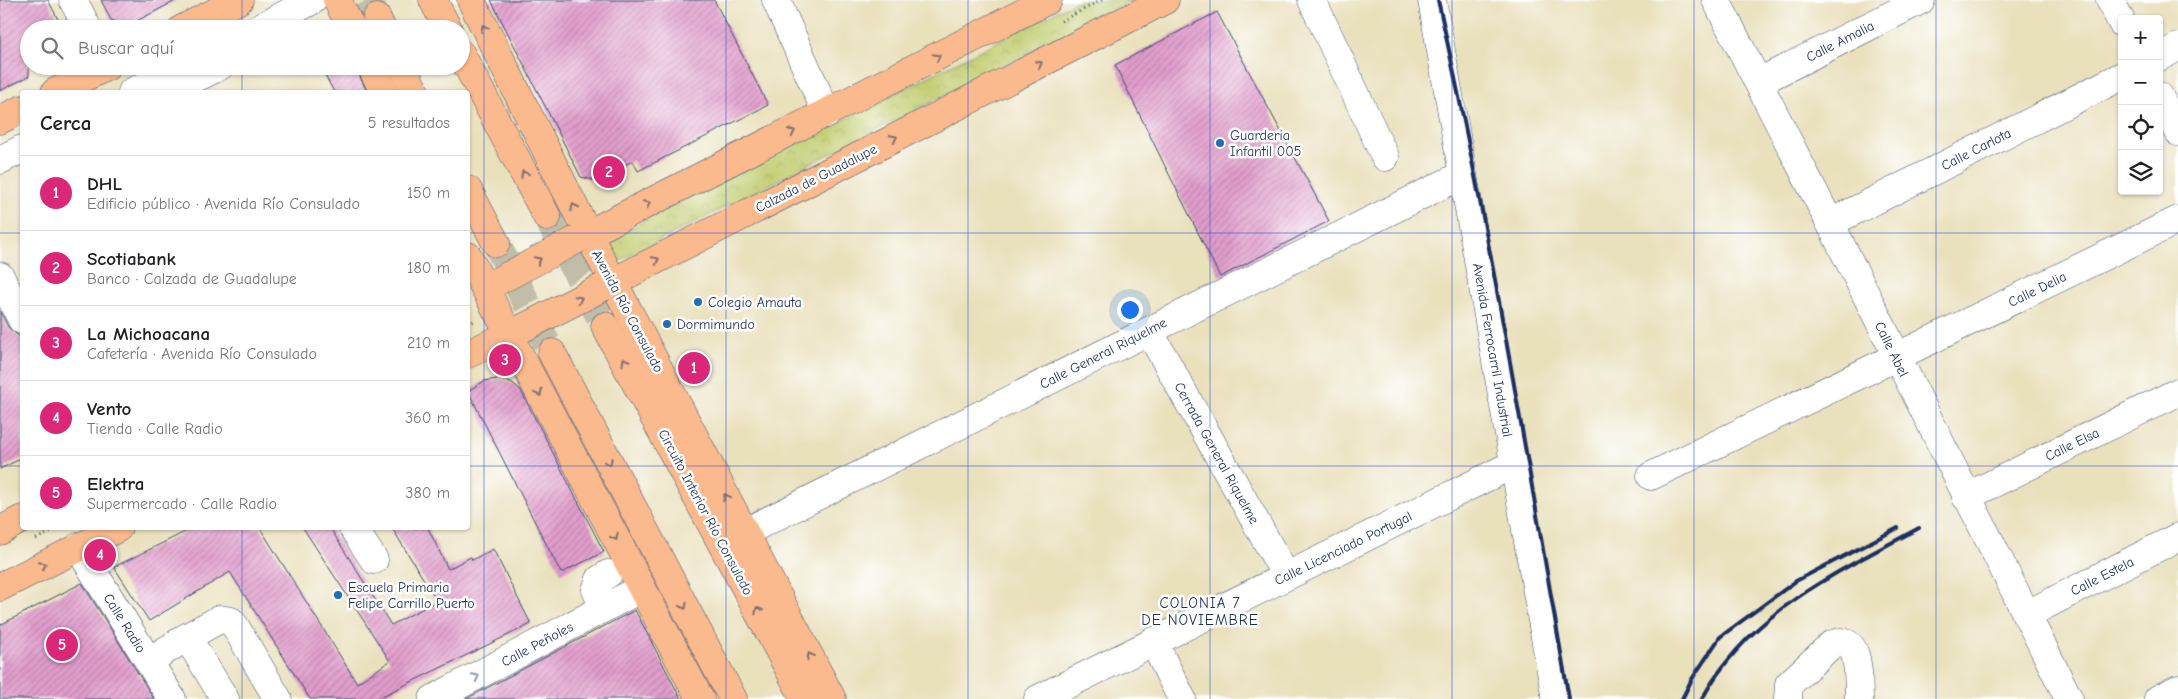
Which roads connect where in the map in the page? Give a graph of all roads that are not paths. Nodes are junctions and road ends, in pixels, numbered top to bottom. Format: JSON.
{"nodes":[{"id":1,"x":73,"y":0,"type":"edge"},
{"id":2,"x":239,"y":0,"type":"edge"},
{"id":3,"x":313,"y":0,"type":"edge"},
{"id":4,"x":337,"y":0,"type":"edge"},
{"id":5,"x":433,"y":0,"type":"edge"},
{"id":6,"x":471,"y":0,"type":"edge"},
{"id":7,"x":776,"y":0,"type":"edge"},
{"id":8,"x":1048,"y":0,"type":"edge"},
{"id":9,"x":1164,"y":0,"type":"edge"},
{"id":10,"x":1312,"y":0,"type":"edge"},
{"id":11,"x":1432,"y":0,"type":"edge"},
{"id":12,"x":1716,"y":0,"type":"edge"},
{"id":13,"x":1921,"y":0,"type":"edge"},
{"id":14,"x":2110,"y":0,"type":"edge"},
{"id":15,"x":2118,"y":15,"type":"edge"},
{"id":16,"x":83,"y":20,"type":"edge"},
{"id":17,"x":200,"y":20,"type":"edge"},
{"id":18,"x":274,"y":20,"type":"edge"},
{"id":19,"x":347,"y":20,"type":"edge"},
{"id":20,"x":443,"y":20,"type":"edge"},
{"id":21,"x":2178,"y":47,"type":"edge"},
{"id":22,"x":2163,"y":55,"type":"edge"},
{"id":23,"x":470,"y":71,"type":"edge"},
{"id":24,"x":90,"y":75,"type":"edge"},
{"id":25,"x":166,"y":75,"type":"edge"},
{"id":26,"x":202,"y":75,"type":"edge"},
{"id":27,"x":376,"y":75,"type":"edge"},
{"id":28,"x":407,"y":75,"type":"edge"},
{"id":29,"x":2118,"y":78,"type":"edge"},
{"id":30,"x":1759,"y":82,"type":"junction"},
{"id":31,"x":59,"y":90,"type":"edge"},
{"id":32,"x":136,"y":90,"type":"edge"},
{"id":33,"x":172,"y":90,"type":"edge"},
{"id":34,"x":383,"y":90,"type":"edge"},
{"id":35,"x":415,"y":90,"type":"edge"},
{"id":36,"x":2163,"y":104,"type":"edge"},
{"id":37,"x":20,"y":110,"type":"edge"},
{"id":38,"x":827,"y":114,"type":"junction"},
{"id":39,"x":0,"y":120,"type":"edge"},
{"id":40,"x":2178,"y":132,"type":"edge"},
{"id":41,"x":20,"y":150,"type":"edge"},
{"id":42,"x":1385,"y":157,"type":"dead end"},
{"id":43,"x":0,"y":160,"type":"edge"},
{"id":44,"x":20,"y":167,"type":"edge"},
{"id":45,"x":1462,"y":174,"type":"junction"},
{"id":46,"x":0,"y":178,"type":"edge"},
{"id":47,"x":470,"y":194,"type":"edge"},
{"id":48,"x":547,"y":217,"type":"tunnel mouth"},
{"id":49,"x":2178,"y":220,"type":"edge"},
{"id":50,"x":1830,"y":222,"type":"junction"},
{"id":51,"x":583,"y":236,"type":"junction"},
{"id":52,"x":496,"y":244,"type":"tunnel mouth"},
{"id":53,"x":470,"y":260,"type":"edge"},
{"id":54,"x":0,"y":276,"type":"edge"},
{"id":55,"x":608,"y":284,"type":"junction"},
{"id":56,"x":483,"y":288,"type":"edge"},
{"id":57,"x":20,"y":316,"type":"edge"},
{"id":58,"x":605,"y":326,"type":"tunnel mouth"},
{"id":59,"x":515,"y":331,"type":"junction"},
{"id":60,"x":1148,"y":331,"type":"junction"},
{"id":61,"x":470,"y":353,"type":"edge"},
{"id":62,"x":552,"y":353,"type":"tunnel mouth"},
{"id":63,"x":1896,"y":358,"type":"junction"},
{"id":64,"x":2178,"y":392,"type":"edge"},
{"id":65,"x":1514,"y":464,"type":"junction"},
{"id":66,"x":1651,"y":476,"type":"dead end"},
{"id":67,"x":1966,"y":497,"type":"junction"},
{"id":68,"x":20,"y":520,"type":"edge"},
{"id":69,"x":114,"y":530,"type":"edge"},
{"id":70,"x":354,"y":530,"type":"edge"},
{"id":71,"x":0,"y":531,"type":"edge"},
{"id":72,"x":744,"y":532,"type":"junction"},
{"id":73,"x":2178,"y":537,"type":"edge"},
{"id":74,"x":78,"y":547,"type":"junction"},
{"id":75,"x":374,"y":560,"type":"dead end"},
{"id":76,"x":608,"y":574,"type":"dead end"},
{"id":77,"x":1286,"y":576,"type":"junction"},
{"id":78,"x":0,"y":587,"type":"edge"},
{"id":79,"x":642,"y":588,"type":"junction"},
{"id":80,"x":604,"y":608,"type":"junction"},
{"id":81,"x":2026,"y":615,"type":"junction"},
{"id":82,"x":187,"y":637,"type":"junction"},
{"id":83,"x":1153,"y":641,"type":"junction"},
{"id":84,"x":148,"y":661,"type":"junction"},
{"id":85,"x":2178,"y":689,"type":"edge"},
{"id":86,"x":1785,"y":694,"type":"edge"},
{"id":87,"x":172,"y":699,"type":"edge"},
{"id":88,"x":224,"y":699,"type":"edge"},
{"id":89,"x":278,"y":699,"type":"edge"},
{"id":90,"x":433,"y":699,"type":"edge"},
{"id":91,"x":700,"y":699,"type":"edge"},
{"id":92,"x":733,"y":699,"type":"edge"},
{"id":93,"x":805,"y":699,"type":"edge"},
{"id":94,"x":832,"y":699,"type":"edge"},
{"id":95,"x":1038,"y":699,"type":"edge"},
{"id":96,"x":1182,"y":699,"type":"edge"},
{"id":97,"x":1556,"y":699,"type":"edge"},
{"id":98,"x":1859,"y":699,"type":"edge"},
{"id":99,"x":2068,"y":699,"type":"edge"},
{"id":100,"x":2158,"y":699,"type":"edge"}],
"edges":[{"from":1,"to":16,"type":"street"},
{"from":2,"to":17,"type":"main road"},
{"from":3,"to":18,"type":"street"},
{"from":4,"to":19,"type":"main road"},
{"from":5,"to":20,"type":"main road"},
{"from":51,"to":6,"type":"main road","name":"Avenida Río Consulado","one_way":true},
{"from":7,"to":38,"type":"street"},
{"from":38,"to":8,"type":"main road","one_way":true},
{"from":55,"to":9,"type":"main road","name":"Calzada de Guadalupe","one_way":true},
{"from":10,"to":42,"type":"street"},
{"from":11,"to":45,"type":"street","name":"Avenida Ferrocarril Industrial"},
{"from":12,"to":30,"type":"street","name":"Calle Abel"},
{"from":13,"to":30,"type":"street","name":"Calle Amalia"},
{"from":14,"to":15,"type":"street"},
{"from":21,"to":22,"type":"street"},
{"from":48,"to":23,"type":"main road","one_way":true},
{"from":24,"to":31,"type":"main road"},
{"from":25,"to":32,"type":"street"},
{"from":26,"to":33,"type":"street"},
{"from":27,"to":34,"type":"main road"},
{"from":28,"to":35,"type":"main road"},
{"from":29,"to":50,"type":"street","name":"Calle Carlota"},
{"from":30,"to":50,"type":"street","name":"Calle Abel"},
{"from":36,"to":40,"type":"street"},
{"from":37,"to":39,"type":"main road"},
{"from":51,"to":38,"type":"main road","one_way":true},
{"from":41,"to":43,"type":"street"},
{"from":44,"to":46,"type":"street"},
{"from":45,"to":60,"type":"street","name":"Calle General Riquelme"},
{"from":45,"to":65,"type":"street","name":"Avenida Ferrocarril Industrial"},
{"from":47,"to":52,"type":"main road"},
{"from":49,"to":63,"type":"street","name":"Calle Delia"},
{"from":50,"to":63,"type":"street","name":"Calle Abel"},
{"from":51,"to":55,"type":"main road","name":"Avenida Río Consulado"},
{"from":56,"to":51,"type":"main road","one_way":true,"bridge":true},
{"from":53,"to":56,"type":"main road"},
{"from":54,"to":57,"type":"street"},
{"from":59,"to":55,"type":"main road","name":"Calzada de Guadalupe","one_way":true,"bridge":true},
{"from":72,"to":55,"type":"main road","name":"Avenida Río Consulado","one_way":true},
{"from":56,"to":59,"type":"main road"},
{"from":93,"to":58,"type":"main road","name":"Circuito Interior Río Consulado","one_way":true},
{"from":59,"to":61,"type":"main road","name":"Calzada de Guadalupe"},
{"from":59,"to":79,"type":"main road","one_way":true},
{"from":60,"to":72,"type":"street","name":"Calle General Riquelme"},
{"from":60,"to":77,"type":"street","name":"Cerrada General Riquelme"},
{"from":62,"to":92,"type":"main road","one_way":true},
{"from":63,"to":66,"type":"street","name":"Calle Delia"},
{"from":63,"to":67,"type":"street","name":"Calle Abel"},
{"from":64,"to":67,"type":"street","name":"Calle Elsa"},
{"from":65,"to":77,"type":"street","name":"Calle Licenciado Portugal"},
{"from":65,"to":97,"type":"street","name":"Avenida Ferrocarril Industrial"},
{"from":67,"to":81,"type":"street","name":"Calle Abel"},
{"from":68,"to":71,"type":"main road"},
{"from":69,"to":74,"type":"main road"},
{"from":70,"to":75,"type":"street"},
{"from":94,"to":72,"type":"main road","name":"Avenida Río Consulado","one_way":true},
{"from":73,"to":81,"type":"street","name":"Calle Estela"},
{"from":78,"to":74,"type":"main road","one_way":true},
{"from":74,"to":84,"type":"street","name":"Calle Radio"},
{"from":76,"to":80,"type":"street"},
{"from":77,"to":83,"type":"street","name":"Calle Licenciado Portugal"},
{"from":79,"to":80,"type":"street","name":"Calle Peñoles"},
{"from":79,"to":91,"type":"main road"},
{"from":90,"to":80,"type":"street","name":"Calle Peñoles","one_way":true},
{"from":81,"to":99,"type":"street","name":"Calle Abel"},
{"from":82,"to":84,"type":"street"},
{"from":82,"to":88,"type":"street"},
{"from":82,"to":89,"type":"street"},
{"from":83,"to":95,"type":"street","name":"Calle Licenciado Portugal"},
{"from":83,"to":96,"type":"street"},
{"from":84,"to":87,"type":"street","name":"Calle Radio"},
{"from":85,"to":100,"type":"street"},
{"from":86,"to":98,"type":"street"}]}
